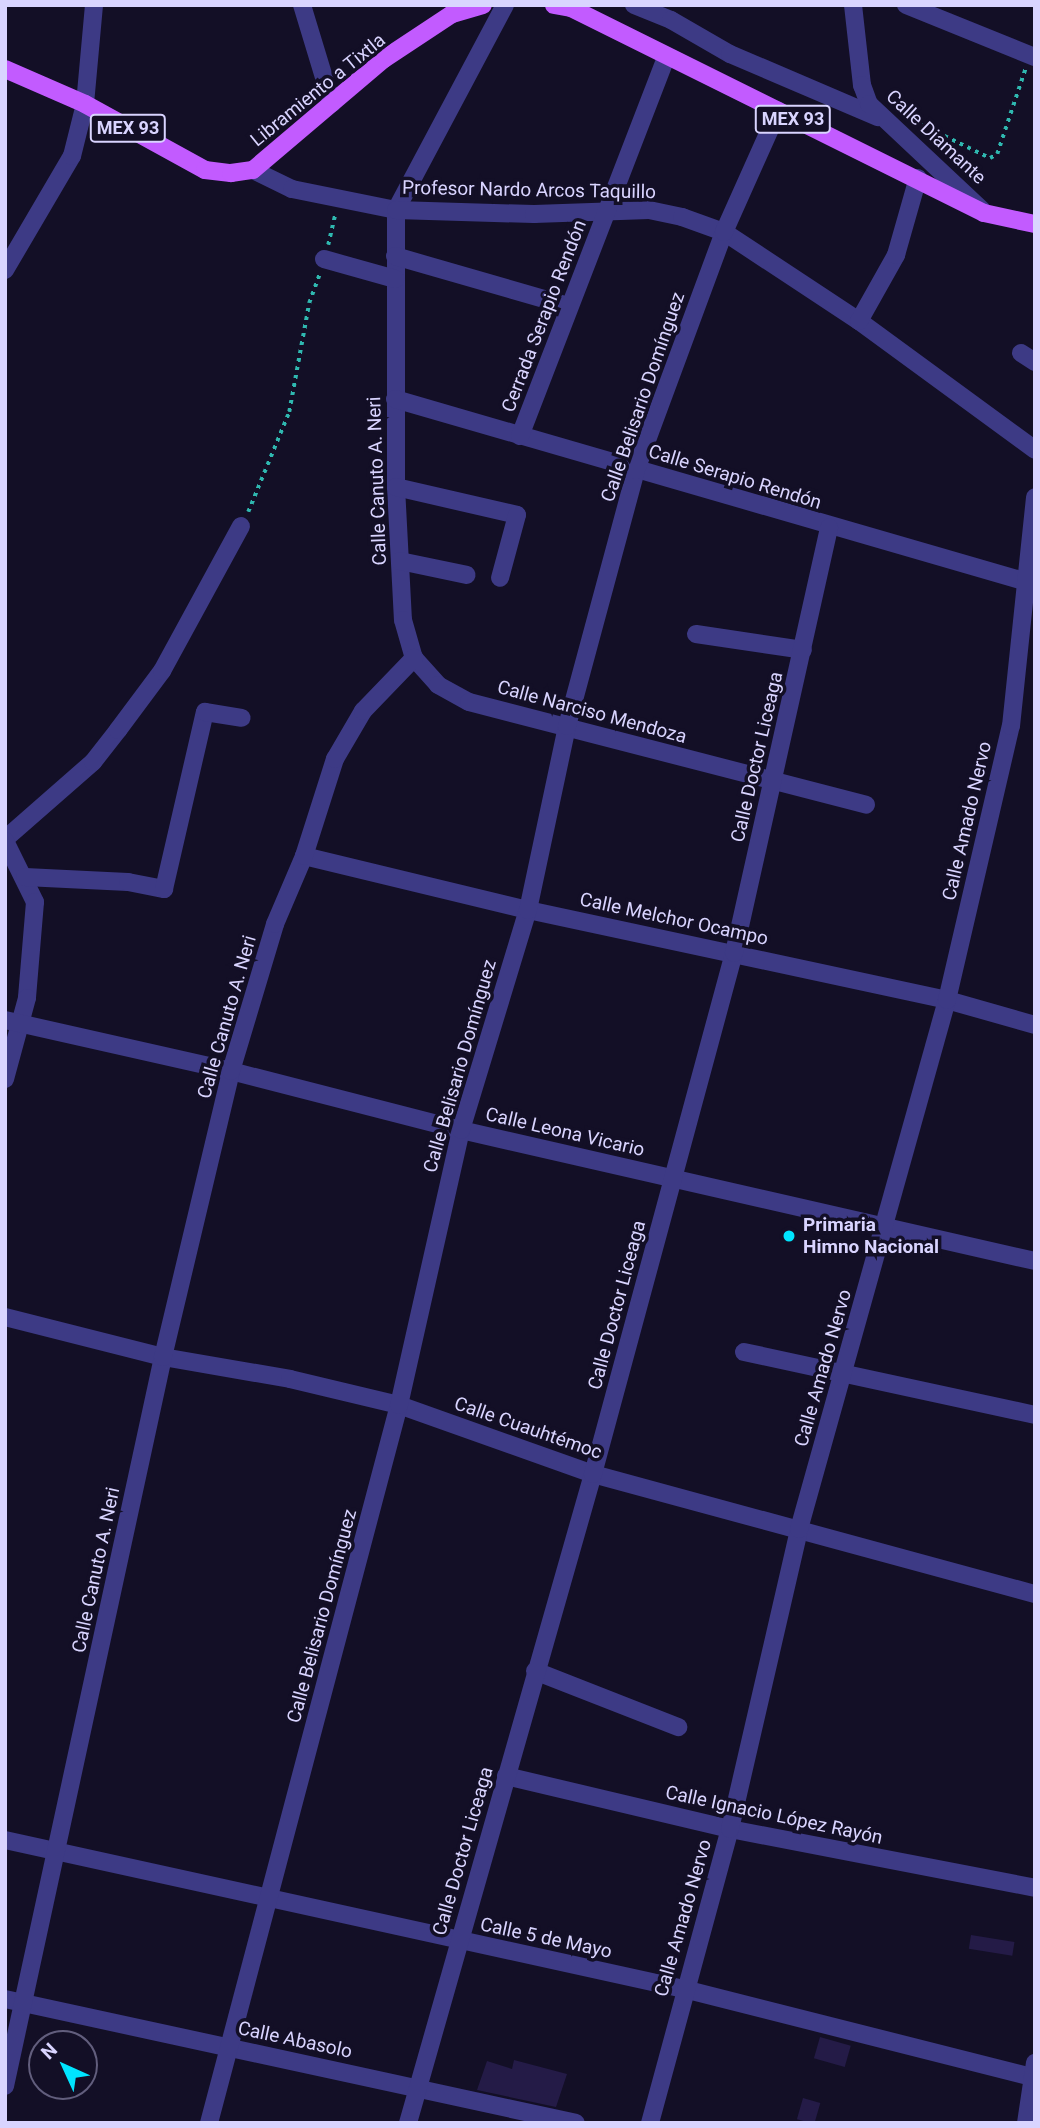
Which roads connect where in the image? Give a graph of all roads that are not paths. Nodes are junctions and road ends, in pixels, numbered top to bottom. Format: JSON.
{"nodes":[{"id":1,"x":94,"y":5,"type":"edge"},
{"id":2,"x":302,"y":5,"type":"edge"},
{"id":3,"x":505,"y":5,"type":"edge"},
{"id":4,"x":554,"y":5,"type":"edge"},
{"id":5,"x":634,"y":5,"type":"edge"},
{"id":6,"x":853,"y":5,"type":"edge"},
{"id":7,"x":906,"y":5,"type":"edge"},
{"id":8,"x":481,"y":6,"type":"edge"},
{"id":9,"x":1033,"y":51,"type":"edge"},
{"id":10,"x":667,"y":56,"type":"junction"},
{"id":11,"x":5,"y":69,"type":"edge"},
{"id":12,"x":85,"y":104,"type":"junction"},
{"id":13,"x":332,"y":104,"type":"junction"},
{"id":14,"x":778,"y":111,"type":"junction"},
{"id":15,"x":878,"y":117,"type":"junction"},
{"id":16,"x":253,"y":170,"type":"junction"},
{"id":17,"x":918,"y":178,"type":"junction"},
{"id":18,"x":396,"y":210,"type":"junction"},
{"id":19,"x":607,"y":211,"type":"junction"},
{"id":20,"x":984,"y":213,"type":"junction"},
{"id":21,"x":1035,"y":224,"type":"edge"},
{"id":22,"x":724,"y":232,"type":"junction"},
{"id":23,"x":396,"y":256,"type":"junction"},
{"id":24,"x":324,"y":259,"type":"road end"},
{"id":25,"x":5,"y":270,"type":"edge"},
{"id":26,"x":395,"y":279,"type":"junction"},
{"id":27,"x":568,"y":306,"type":"junction"},
{"id":28,"x":859,"y":321,"type":"junction"},
{"id":29,"x":395,"y":399,"type":"junction"},
{"id":30,"x":520,"y":436,"type":"junction"},
{"id":31,"x":1035,"y":450,"type":"edge"},
{"id":32,"x":636,"y":470,"type":"junction"},
{"id":33,"x":396,"y":486,"type":"junction"},
{"id":34,"x":1034,"y":505,"type":"edge"},
{"id":35,"x":242,"y":526,"type":"road end"},
{"id":36,"x":829,"y":527,"type":"junction"},
{"id":37,"x":400,"y":561,"type":"junction"},
{"id":38,"x":467,"y":575,"type":"dead end"},
{"id":39,"x":500,"y":578,"type":"dead end"},
{"id":40,"x":1024,"y":582,"type":"junction"},
{"id":41,"x":1027,"y":633,"type":"edge"},
{"id":42,"x":696,"y":634,"type":"dead end"},
{"id":43,"x":803,"y":650,"type":"junction"},
{"id":44,"x":414,"y":657,"type":"junction"},
{"id":45,"x":242,"y":718,"type":"dead end"},
{"id":46,"x":567,"y":726,"type":"junction"},
{"id":47,"x":773,"y":783,"type":"junction"},
{"id":48,"x":866,"y":805,"type":"dead end"},
{"id":49,"x":5,"y":840,"type":"edge"},
{"id":50,"x":304,"y":856,"type":"junction"},
{"id":51,"x":25,"y":877,"type":"junction"},
{"id":52,"x":528,"y":910,"type":"junction"},
{"id":53,"x":734,"y":953,"type":"junction"},
{"id":54,"x":947,"y":1000,"type":"junction"},
{"id":55,"x":13,"y":1022,"type":"edge"},
{"id":56,"x":1035,"y":1025,"type":"edge"},
{"id":57,"x":231,"y":1071,"type":"junction"},
{"id":58,"x":5,"y":1079,"type":"edge"},
{"id":59,"x":460,"y":1130,"type":"junction"},
{"id":60,"x":673,"y":1178,"type":"junction"},
{"id":61,"x":883,"y":1227,"type":"junction"},
{"id":62,"x":1035,"y":1261,"type":"edge"},
{"id":63,"x":5,"y":1317,"type":"edge"},
{"id":64,"x":744,"y":1352,"type":"dead end"},
{"id":65,"x":163,"y":1357,"type":"junction"},
{"id":66,"x":845,"y":1372,"type":"junction"},
{"id":67,"x":399,"y":1405,"type":"junction"},
{"id":68,"x":1035,"y":1415,"type":"edge"},
{"id":69,"x":593,"y":1474,"type":"junction"},
{"id":70,"x":799,"y":1529,"type":"junction"},
{"id":71,"x":1035,"y":1594,"type":"edge"},
{"id":72,"x":535,"y":1671,"type":"junction"},
{"id":73,"x":678,"y":1727,"type":"dead end"},
{"id":74,"x":506,"y":1776,"type":"junction"},
{"id":75,"x":730,"y":1829,"type":"junction"},
{"id":76,"x":5,"y":1840,"type":"edge"},
{"id":77,"x":57,"y":1852,"type":"junction"},
{"id":78,"x":1035,"y":1888,"type":"edge"},
{"id":79,"x":269,"y":1899,"type":"junction"},
{"id":80,"x":459,"y":1940,"type":"junction"},
{"id":81,"x":684,"y":1989,"type":"junction"},
{"id":82,"x":5,"y":1999,"type":"edge"},
{"id":83,"x":26,"y":2003,"type":"junction"},
{"id":84,"x":229,"y":2048,"type":"junction"},
{"id":85,"x":1034,"y":2073,"type":"edge"},
{"id":86,"x":5,"y":2086,"type":"edge"},
{"id":87,"x":416,"y":2087,"type":"junction"},
{"id":88,"x":209,"y":2123,"type":"edge"},
{"id":89,"x":408,"y":2123,"type":"edge"},
{"id":90,"x":576,"y":2123,"type":"edge"},
{"id":91,"x":650,"y":2123,"type":"edge"},
{"id":92,"x":1026,"y":2123,"type":"edge"}],
"edges":[{"from":1,"to":12,"type":"street"},
{"from":2,"to":13,"type":"street"},
{"from":3,"to":18,"type":"street","name":"Calle Canuto A. Neri"},
{"from":4,"to":10,"type":"main road","number":"MEX 93"},
{"from":5,"to":15,"type":"street"},
{"from":6,"to":15,"type":"street","name":"Calle Diamante"},
{"from":7,"to":9,"type":"street"},
{"from":8,"to":13,"type":"main road","name":"Libramiento a Tixtla"},
{"from":10,"to":14,"type":"main road","number":"MEX 93"},
{"from":10,"to":19,"type":"street","name":"Cerrada Serapio Rendón"},
{"from":11,"to":12,"type":"main road","number":"MEX 93"},
{"from":12,"to":16,"type":"main road","number":"MEX 93"},
{"from":12,"to":25,"type":"street"},
{"from":13,"to":16,"type":"main road","name":"Libramiento a Tixtla"},
{"from":14,"to":17,"type":"main road","number":"MEX 93"},
{"from":14,"to":22,"type":"street","name":"Calle Belisario Domínguez"},
{"from":15,"to":20,"type":"street","name":"Calle Diamante"},
{"from":16,"to":18,"type":"street","name":"Profesor Nardo Arcos Taquillo"},
{"from":17,"to":20,"type":"main road","number":"MEX 93"},
{"from":17,"to":28,"type":"street"},
{"from":18,"to":19,"type":"street","name":"Profesor Nardo Arcos Taquillo"},
{"from":18,"to":23,"type":"street","name":"Calle Canuto A. Neri"},
{"from":19,"to":22,"type":"street","name":"Profesor Nardo Arcos Taquillo"},
{"from":19,"to":27,"type":"street","name":"Cerrada Serapio Rendón"},
{"from":20,"to":21,"type":"main road","number":"MEX 93"},
{"from":22,"to":28,"type":"street","name":"Profesor Nardo Arcos Taquillo"},
{"from":22,"to":32,"type":"street","name":"Calle Belisario Domínguez"},
{"from":23,"to":26,"type":"street","name":"Calle Canuto A. Neri"},
{"from":23,"to":27,"type":"street"},
{"from":24,"to":26,"type":"street"},
{"from":26,"to":29,"type":"street","name":"Calle Canuto A. Neri"},
{"from":27,"to":30,"type":"street","name":"Cerrada Serapio Rendón"},
{"from":28,"to":31,"type":"street","name":"Profesor Nardo Arcos Taquillo"},
{"from":29,"to":30,"type":"street","name":"Calle Serapio Rendón"},
{"from":29,"to":33,"type":"street","name":"Calle Canuto A. Neri"},
{"from":30,"to":32,"type":"street","name":"Calle Serapio Rendón"},
{"from":32,"to":36,"type":"street","name":"Calle Serapio Rendón"},
{"from":32,"to":46,"type":"street","name":"Calle Belisario Domínguez"},
{"from":33,"to":37,"type":"street","name":"Calle Canuto A. Neri"},
{"from":33,"to":39,"type":"street"},
{"from":34,"to":40,"type":"street","name":"Calle Amado Nervo"},
{"from":35,"to":49,"type":"street"},
{"from":36,"to":40,"type":"street","name":"Calle Serapio Rendón"},
{"from":36,"to":43,"type":"street","name":"Calle Doctor Liceaga"},
{"from":37,"to":38,"type":"street"},
{"from":37,"to":44,"type":"street","name":"Calle Canuto A. Neri"},
{"from":40,"to":41,"type":"street","name":"Calle Amado Nervo"},
{"from":41,"to":54,"type":"street","name":"Calle Amado Nervo"},
{"from":42,"to":43,"type":"street"},
{"from":43,"to":47,"type":"street","name":"Calle Doctor Liceaga"},
{"from":44,"to":46,"type":"street","name":"Calle Narciso Mendoza"},
{"from":44,"to":50,"type":"street","name":"Calle Canuto A. Neri"},
{"from":45,"to":51,"type":"street"},
{"from":46,"to":47,"type":"street","name":"Calle Narciso Mendoza"},
{"from":46,"to":52,"type":"street","name":"Calle Belisario Domínguez"},
{"from":47,"to":48,"type":"street","name":"Calle Narciso Mendoza"},
{"from":47,"to":53,"type":"street","name":"Calle Doctor Liceaga"},
{"from":49,"to":51,"type":"street"},
{"from":50,"to":52,"type":"street","name":"Calle Melchor Ocampo"},
{"from":50,"to":57,"type":"street","name":"Calle Canuto A. Neri"},
{"from":51,"to":55,"type":"street"},
{"from":52,"to":53,"type":"street","name":"Calle Melchor Ocampo"},
{"from":52,"to":59,"type":"street","name":"Calle Belisario Domínguez"},
{"from":53,"to":54,"type":"street","name":"Calle Melchor Ocampo"},
{"from":53,"to":60,"type":"street","name":"Calle Doctor Liceaga"},
{"from":54,"to":56,"type":"street","name":"Calle Melchor Ocampo"},
{"from":54,"to":61,"type":"street","name":"Calle Amado Nervo"},
{"from":55,"to":57,"type":"street","name":"Calle Leona Vicario"},
{"from":55,"to":58,"type":"street"},
{"from":57,"to":59,"type":"street","name":"Calle Leona Vicario"},
{"from":57,"to":65,"type":"street","name":"Calle Canuto A. Neri"},
{"from":59,"to":60,"type":"street","name":"Calle Leona Vicario"},
{"from":59,"to":67,"type":"street","name":"Calle Belisario Domínguez"},
{"from":60,"to":61,"type":"street","name":"Calle Leona Vicario"},
{"from":60,"to":69,"type":"street","name":"Calle Doctor Liceaga"},
{"from":61,"to":62,"type":"street","name":"Calle Leona Vicario"},
{"from":61,"to":66,"type":"street","name":"Calle Amado Nervo"},
{"from":63,"to":65,"type":"street","name":"Calle Cuauhtémoc"},
{"from":64,"to":66,"type":"street"},
{"from":65,"to":67,"type":"street","name":"Calle Cuauhtémoc"},
{"from":65,"to":77,"type":"street","name":"Calle Canuto A. Neri"},
{"from":66,"to":68,"type":"street"},
{"from":66,"to":70,"type":"street","name":"Calle Amado Nervo"},
{"from":67,"to":69,"type":"street","name":"Calle Cuauhtémoc"},
{"from":67,"to":79,"type":"street","name":"Calle Belisario Domínguez"},
{"from":69,"to":70,"type":"street","name":"Calle Cuauhtémoc"},
{"from":69,"to":72,"type":"street","name":"Calle Doctor Liceaga"},
{"from":70,"to":71,"type":"street","name":"Calle Cuauhtémoc"},
{"from":70,"to":75,"type":"street","name":"Calle Amado Nervo"},
{"from":72,"to":73,"type":"street"},
{"from":72,"to":74,"type":"street","name":"Calle Doctor Liceaga"},
{"from":74,"to":75,"type":"street","name":"Calle Ignacio López Rayón"},
{"from":74,"to":80,"type":"street","name":"Calle Doctor Liceaga"},
{"from":75,"to":78,"type":"street","name":"Calle Ignacio López Rayón"},
{"from":75,"to":81,"type":"street","name":"Calle Amado Nervo"},
{"from":76,"to":77,"type":"street","name":"Calle 5 de Mayo"},
{"from":77,"to":79,"type":"street","name":"Calle 5 de Mayo"},
{"from":77,"to":83,"type":"street","name":"Calle Canuto A. Neri"},
{"from":79,"to":80,"type":"street","name":"Calle 5 de Mayo"},
{"from":79,"to":84,"type":"street","name":"Calle Belisario Domínguez"},
{"from":80,"to":81,"type":"street","name":"Calle 5 de Mayo"},
{"from":80,"to":87,"type":"street","name":"Calle Doctor Liceaga"},
{"from":81,"to":85,"type":"street","name":"Calle 5 de Mayo"},
{"from":81,"to":91,"type":"street","name":"Calle Amado Nervo"},
{"from":82,"to":83,"type":"street","name":"Calle Abasolo"},
{"from":83,"to":84,"type":"street","name":"Calle Abasolo"},
{"from":83,"to":86,"type":"street","name":"Calle Canuto A. Neri"},
{"from":84,"to":87,"type":"street","name":"Calle Abasolo"},
{"from":84,"to":88,"type":"street","name":"Calle Belisario Domínguez"},
{"from":85,"to":92,"type":"street"},
{"from":87,"to":89,"type":"street","name":"Calle Doctor Liceaga"},
{"from":87,"to":90,"type":"street","name":"Calle Abasolo"}]}
